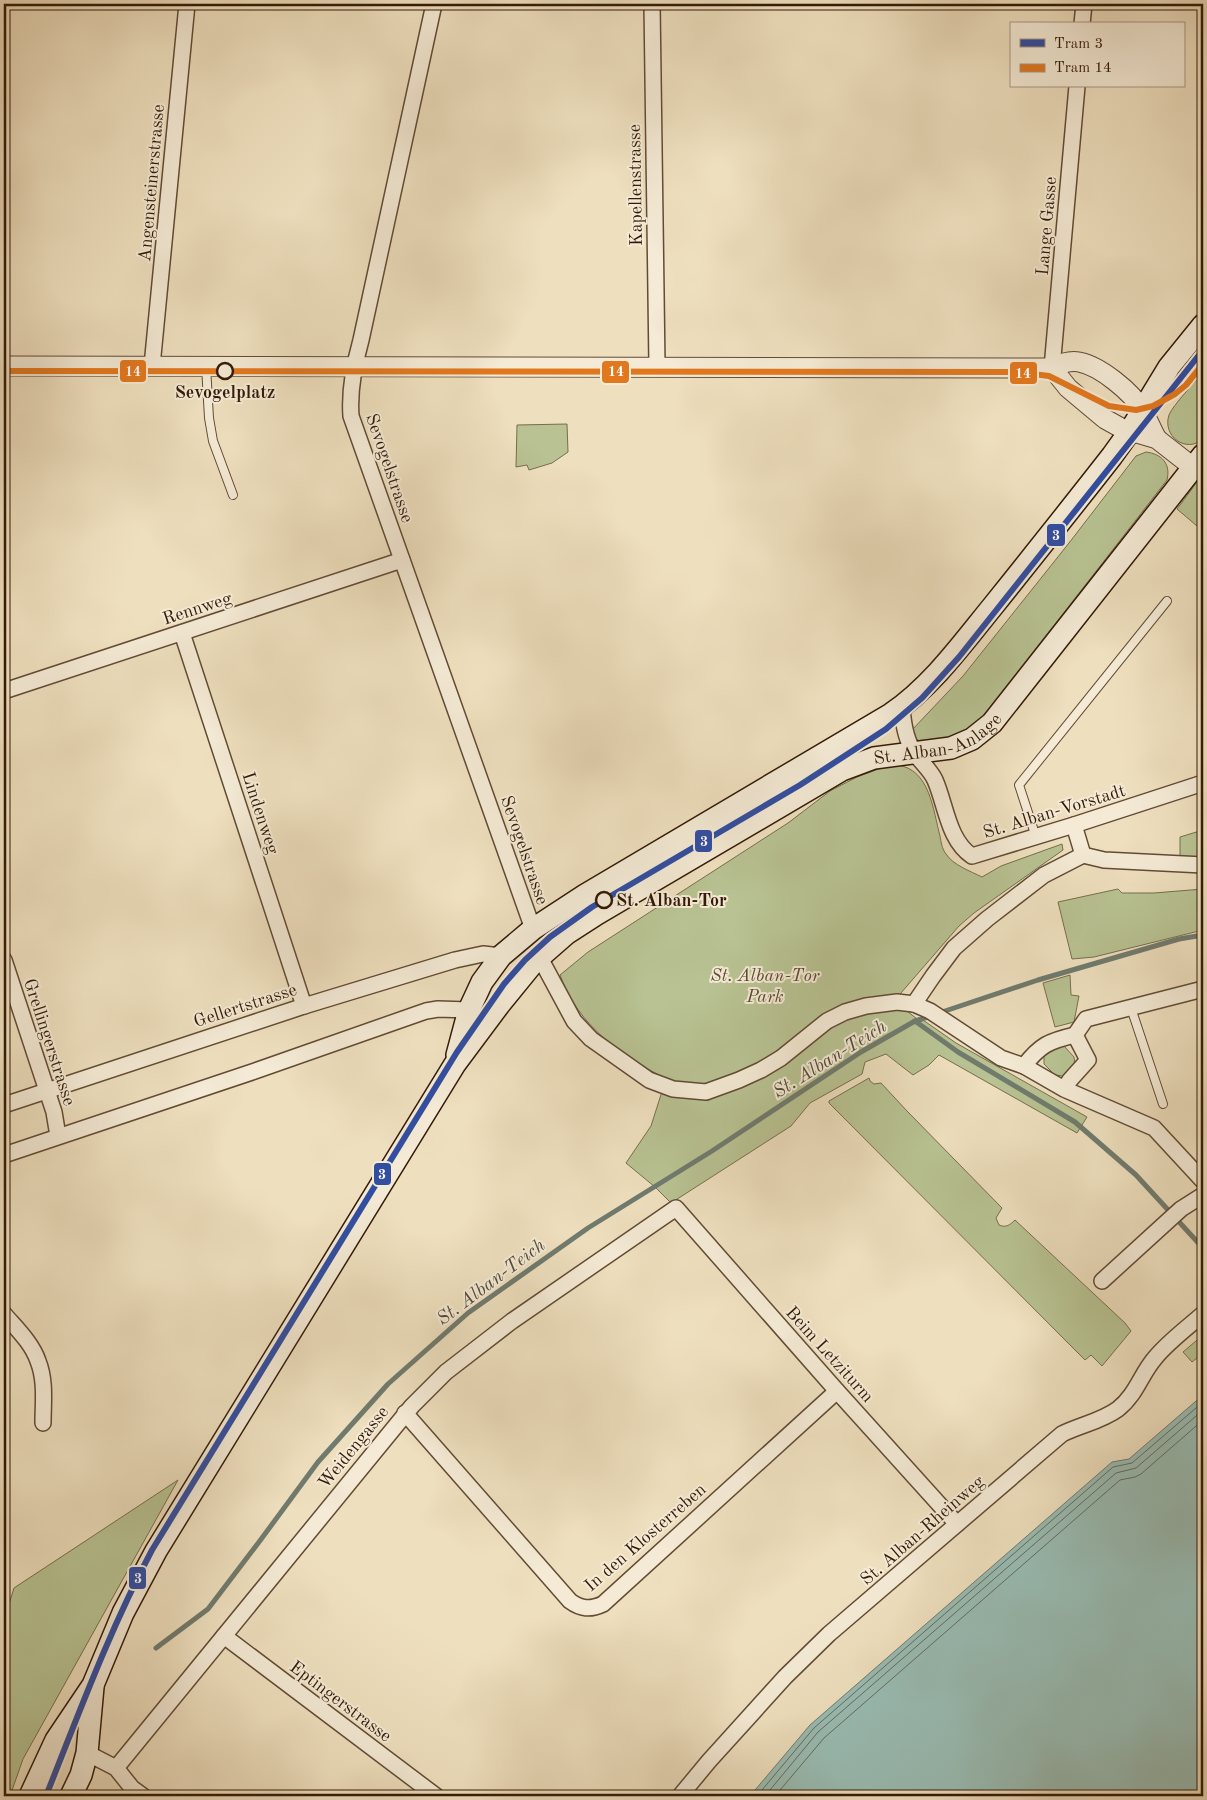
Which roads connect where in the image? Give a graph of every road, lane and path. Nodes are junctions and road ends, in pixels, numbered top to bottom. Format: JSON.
{"nodes":[{"id":1,"x":187,"y":4,"type":"edge"},
{"id":2,"x":434,"y":4,"type":"edge"},
{"id":3,"x":652,"y":4,"type":"edge"},
{"id":4,"x":1084,"y":4,"type":"edge"},
{"id":5,"x":1082,"y":22,"type":"edge"},
{"id":6,"x":1076,"y":88,"type":"edge"},
{"id":7,"x":1203,"y":326,"type":"edge"},
{"id":8,"x":4,"y":366,"type":"edge"},
{"id":9,"x":152,"y":366,"type":"junction"},
{"id":10,"x":206,"y":366,"type":"junction"},
{"id":11,"x":657,"y":366,"type":"junction"},
{"id":12,"x":354,"y":367,"type":"junction"},
{"id":13,"x":1052,"y":368,"type":"junction"},
{"id":14,"x":1143,"y":411,"type":"junction"},
{"id":15,"x":1130,"y":432,"type":"junction"},
{"id":16,"x":1157,"y":439,"type":"junction"},
{"id":17,"x":1200,"y":466,"type":"edge"},
{"id":18,"x":232,"y":495,"type":"dead end"},
{"id":19,"x":402,"y":560,"type":"junction"},
{"id":20,"x":1167,"y":601,"type":"dead end"},
{"id":21,"x":182,"y":633,"type":"junction"},
{"id":22,"x":4,"y":691,"type":"edge"},
{"id":23,"x":902,"y":707,"type":"junction"},
{"id":24,"x":937,"y":751,"type":"junction"},
{"id":25,"x":914,"y":753,"type":"junction"},
{"id":26,"x":934,"y":778,"type":"junction"},
{"id":27,"x":1203,"y":782,"type":"edge"},
{"id":28,"x":1074,"y":825,"type":"junction"},
{"id":29,"x":1036,"y":837,"type":"junction"},
{"id":30,"x":1083,"y":855,"type":"junction"},
{"id":31,"x":1203,"y":864,"type":"edge"},
{"id":32,"x":533,"y":929,"type":"junction"},
{"id":33,"x":501,"y":956,"type":"junction"},
{"id":34,"x":539,"y":956,"type":"junction"},
{"id":35,"x":4,"y":960,"type":"edge"},
{"id":36,"x":514,"y":986,"type":"junction"},
{"id":37,"x":1203,"y":989,"type":"edge"},
{"id":38,"x":914,"y":1004,"type":"junction"},
{"id":39,"x":499,"y":1005,"type":"junction"},
{"id":40,"x":304,"y":1006,"type":"junction"},
{"id":41,"x":1131,"y":1008,"type":"junction"},
{"id":42,"x":469,"y":1010,"type":"junction"},
{"id":43,"x":1075,"y":1035,"type":"junction"},
{"id":44,"x":455,"y":1064,"type":"junction"},
{"id":45,"x":1024,"y":1066,"type":"junction"},
{"id":46,"x":1064,"y":1089,"type":"junction"},
{"id":47,"x":46,"y":1090,"type":"junction"},
{"id":48,"x":1163,"y":1104,"type":"dead end"},
{"id":49,"x":4,"y":1105,"type":"edge"},
{"id":50,"x":58,"y":1136,"type":"junction"},
{"id":51,"x":4,"y":1155,"type":"edge"},
{"id":52,"x":1203,"y":1181,"type":"edge"},
{"id":53,"x":1203,"y":1195,"type":"edge"},
{"id":54,"x":676,"y":1208,"type":"joint"},
{"id":55,"x":1102,"y":1281,"type":"dead end"},
{"id":56,"x":4,"y":1314,"type":"edge"},
{"id":57,"x":1203,"y":1314,"type":"edge"},
{"id":58,"x":837,"y":1391,"type":"junction"},
{"id":59,"x":405,"y":1413,"type":"junction"},
{"id":60,"x":43,"y":1423,"type":"dead end"},
{"id":61,"x":957,"y":1524,"type":"junction"},
{"id":62,"x":224,"y":1636,"type":"junction"},
{"id":63,"x":93,"y":1685,"type":"junction"},
{"id":64,"x":56,"y":1740,"type":"junction"},
{"id":65,"x":87,"y":1753,"type":"junction"},
{"id":66,"x":116,"y":1768,"type":"junction"},
{"id":67,"x":30,"y":1796,"type":"edge"},
{"id":68,"x":71,"y":1796,"type":"edge"},
{"id":69,"x":142,"y":1796,"type":"edge"},
{"id":70,"x":436,"y":1796,"type":"edge"},
{"id":71,"x":680,"y":1796,"type":"edge"}],
"edges":[{"from":1,"to":9,"type":"street","name":"Angensteinerstrasse"},
{"from":2,"to":12,"type":"street","name":"Sevogelstrasse"},
{"from":3,"to":11,"type":"street","name":"Kapellenstrasse"},
{"from":4,"to":5,"type":"street"},
{"from":6,"to":13,"type":"street","name":"Lange Gasse"},
{"from":7,"to":14,"type":"main road","name":"St. Alban-Anlage"},
{"from":8,"to":9,"type":"street"},
{"from":9,"to":10,"type":"street"},
{"from":10,"to":12,"type":"street"},
{"from":10,"to":18,"type":"lane"},
{"from":11,"to":12,"type":"street"},
{"from":11,"to":13,"type":"street"},
{"from":12,"to":19,"type":"street","name":"Sevogelstrasse"},
{"from":13,"to":14,"type":"street"},
{"from":13,"to":15,"type":"street"},
{"from":14,"to":15,"type":"main road","name":"St. Alban-Anlage"},
{"from":14,"to":16,"type":"street"},
{"from":15,"to":16,"type":"street"},
{"from":15,"to":23,"type":"main road","name":"St. Alban-Anlage"},
{"from":16,"to":17,"type":"street"},
{"from":17,"to":24,"type":"main road","name":"St. Alban-Anlage"},
{"from":19,"to":21,"type":"street","name":"Rennweg"},
{"from":19,"to":32,"type":"street","name":"Sevogelstrasse"},
{"from":20,"to":29,"type":"lane"},
{"from":21,"to":22,"type":"street","name":"Rennweg"},
{"from":21,"to":40,"type":"street","name":"Lindenweg"},
{"from":23,"to":25,"type":"street","name":"St. Alban-Vorstadt"},
{"from":23,"to":32,"type":"main road","name":"St. Alban-Anlage"},
{"from":24,"to":25,"type":"main road","name":"St. Alban-Anlage"},
{"from":24,"to":26,"type":"street","name":"St. Alban-Vorstadt"},
{"from":25,"to":26,"type":"street","name":"St. Alban-Vorstadt"},
{"from":25,"to":34,"type":"main road","name":"St. Alban-Anlage"},
{"from":26,"to":29,"type":"street","name":"St. Alban-Vorstadt"},
{"from":27,"to":28,"type":"street","name":"St. Alban-Vorstadt"},
{"from":28,"to":29,"type":"street","name":"St. Alban-Vorstadt"},
{"from":28,"to":30,"type":"street"},
{"from":30,"to":31,"type":"street"},
{"from":30,"to":38,"type":"street"},
{"from":32,"to":33,"type":"main road","name":"St. Alban-Anlage"},
{"from":32,"to":34,"type":"main road"},
{"from":33,"to":34,"type":"main road"},
{"from":33,"to":36,"type":"main road"},
{"from":33,"to":40,"type":"street","name":"Gellertstrasse"},
{"from":33,"to":42,"type":"main road","name":"St. Alban-Anlage"},
{"from":34,"to":36,"type":"main road","name":"St. Alban-Anlage"},
{"from":34,"to":38,"type":"street"},
{"from":35,"to":47,"type":"street","name":"Grellingerstrasse"},
{"from":36,"to":39,"type":"main road","name":"St. Alban-Anlage"},
{"from":37,"to":41,"type":"street"},
{"from":38,"to":45,"type":"street"},
{"from":39,"to":42,"type":"main road"},
{"from":39,"to":44,"type":"main road","name":"St. Alban-Anlage"},
{"from":40,"to":47,"type":"street","name":"Gellertstrasse"},
{"from":41,"to":43,"type":"street"},
{"from":41,"to":48,"type":"lane"},
{"from":42,"to":44,"type":"main road","name":"St. Alban-Anlage"},
{"from":42,"to":50,"type":"street"},
{"from":43,"to":45,"type":"street"},
{"from":43,"to":46,"type":"street"},
{"from":44,"to":63,"type":"main road"},
{"from":45,"to":46,"type":"street"},
{"from":46,"to":52,"type":"street"},
{"from":47,"to":49,"type":"street","name":"Gellertstrasse"},
{"from":47,"to":50,"type":"street","name":"Grellingerstrasse"},
{"from":50,"to":51,"type":"street"},
{"from":53,"to":55,"type":"street"},
{"from":54,"to":58,"type":"street","name":"Beim Letziturm"},
{"from":54,"to":59,"type":"street","name":"Weidengasse"},
{"from":56,"to":60,"type":"street"},
{"from":57,"to":61,"type":"street","name":"St. Alban-Rheinweg"},
{"from":58,"to":59,"type":"street","name":"In den Klosterreben"},
{"from":58,"to":61,"type":"street","name":"Beim Letziturm"},
{"from":59,"to":62,"type":"street","name":"Weidengasse"},
{"from":61,"to":71,"type":"street","name":"St. Alban-Rheinweg"},
{"from":62,"to":66,"type":"street","name":"Weidengasse"},
{"from":62,"to":70,"type":"street","name":"Eptingerstrasse"},
{"from":63,"to":64,"type":"main road"},
{"from":63,"to":65,"type":"main road"},
{"from":64,"to":65,"type":"main road"},
{"from":64,"to":67,"type":"main road"},
{"from":65,"to":66,"type":"street"},
{"from":65,"to":68,"type":"main road"},
{"from":66,"to":69,"type":"street"}]}
